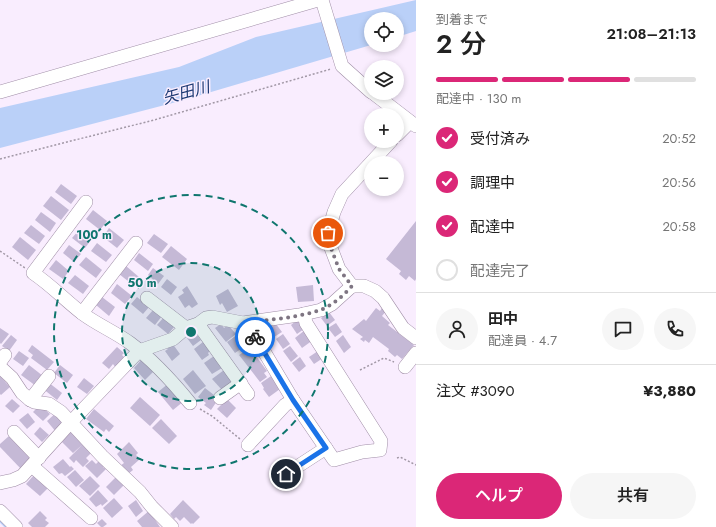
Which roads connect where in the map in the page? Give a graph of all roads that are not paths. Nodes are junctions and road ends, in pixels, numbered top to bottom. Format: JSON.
{"nodes":[{"id":1,"x":321,"y":1,"type":"edge"},
{"id":2,"x":364,"y":85,"type":"edge"},
{"id":3,"x":0,"y":92,"type":"edge"},
{"id":4,"x":382,"y":100,"type":"edge"},
{"id":5,"x":413,"y":124,"type":"edge"},
{"id":6,"x":404,"y":130,"type":"edge"},
{"id":7,"x":385,"y":148,"type":"edge"},
{"id":8,"x":86,"y":202,"type":"dead end"},
{"id":9,"x":136,"y":243,"type":"dead end"},
{"id":10,"x":352,"y":286,"type":"junction"},
{"id":11,"x":148,"y":298,"type":"dead end"},
{"id":12,"x":82,"y":312,"type":"junction"},
{"id":13,"x":304,"y":314,"type":"junction"},
{"id":14,"x":247,"y":323,"type":"junction"},
{"id":15,"x":192,"y":326,"type":"junction"},
{"id":16,"x":416,"y":338,"type":"edge"},
{"id":17,"x":139,"y":352,"type":"junction"},
{"id":18,"x":416,"y":353,"type":"edge"},
{"id":19,"x":405,"y":367,"type":"road end"},
{"id":20,"x":0,"y":368,"type":"edge"},
{"id":21,"x":49,"y":376,"type":"dead end"},
{"id":22,"x":240,"y":383,"type":"junction"},
{"id":23,"x":248,"y":394,"type":"dead end"},
{"id":24,"x":220,"y":398,"type":"dead end"},
{"id":25,"x":30,"y":400,"type":"junction"},
{"id":26,"x":293,"y":400,"type":"junction"},
{"id":27,"x":190,"y":404,"type":"road end"},
{"id":28,"x":70,"y":423,"type":"junction"},
{"id":29,"x":14,"y":432,"type":"dead end"},
{"id":30,"x":248,"y":445,"type":"road end"},
{"id":31,"x":326,"y":448,"type":"junction"},
{"id":32,"x":35,"y":462,"type":"junction"},
{"id":33,"x":286,"y":474,"type":"dead end"},
{"id":34,"x":0,"y":482,"type":"edge"},
{"id":35,"x":0,"y":512,"type":"edge"},
{"id":36,"x":91,"y":518,"type":"dead end"},
{"id":37,"x":170,"y":526,"type":"edge"},
{"id":38,"x":16,"y":527,"type":"edge"}],
"edges":[{"from":1,"to":2,"type":"street"},
{"from":1,"to":3,"type":"street"},
{"from":4,"to":5,"type":"street"},
{"from":5,"to":6,"type":"street"},
{"from":7,"to":10,"type":"street"},
{"from":8,"to":12,"type":"street"},
{"from":9,"to":12,"type":"street"},
{"from":10,"to":13,"type":"street"},
{"from":10,"to":16,"type":"street"},
{"from":11,"to":15,"type":"street"},
{"from":12,"to":17,"type":"street"},
{"from":13,"to":14,"type":"street"},
{"from":13,"to":31,"type":"street"},
{"from":14,"to":15,"type":"street"},
{"from":14,"to":26,"type":"street"},
{"from":15,"to":17,"type":"street"},
{"from":15,"to":22,"type":"street"},
{"from":17,"to":27,"type":"street"},
{"from":17,"to":28,"type":"street"},
{"from":18,"to":19,"type":"street"},
{"from":20,"to":25,"type":"street"},
{"from":21,"to":25,"type":"street"},
{"from":22,"to":23,"type":"street"},
{"from":22,"to":24,"type":"street"},
{"from":25,"to":28,"type":"street"},
{"from":26,"to":30,"type":"street"},
{"from":26,"to":31,"type":"street"},
{"from":28,"to":32,"type":"street"},
{"from":28,"to":37,"type":"street"},
{"from":29,"to":32,"type":"street"},
{"from":31,"to":33,"type":"street"},
{"from":32,"to":34,"type":"street"},
{"from":32,"to":36,"type":"street"},
{"from":35,"to":38,"type":"street"}]}
